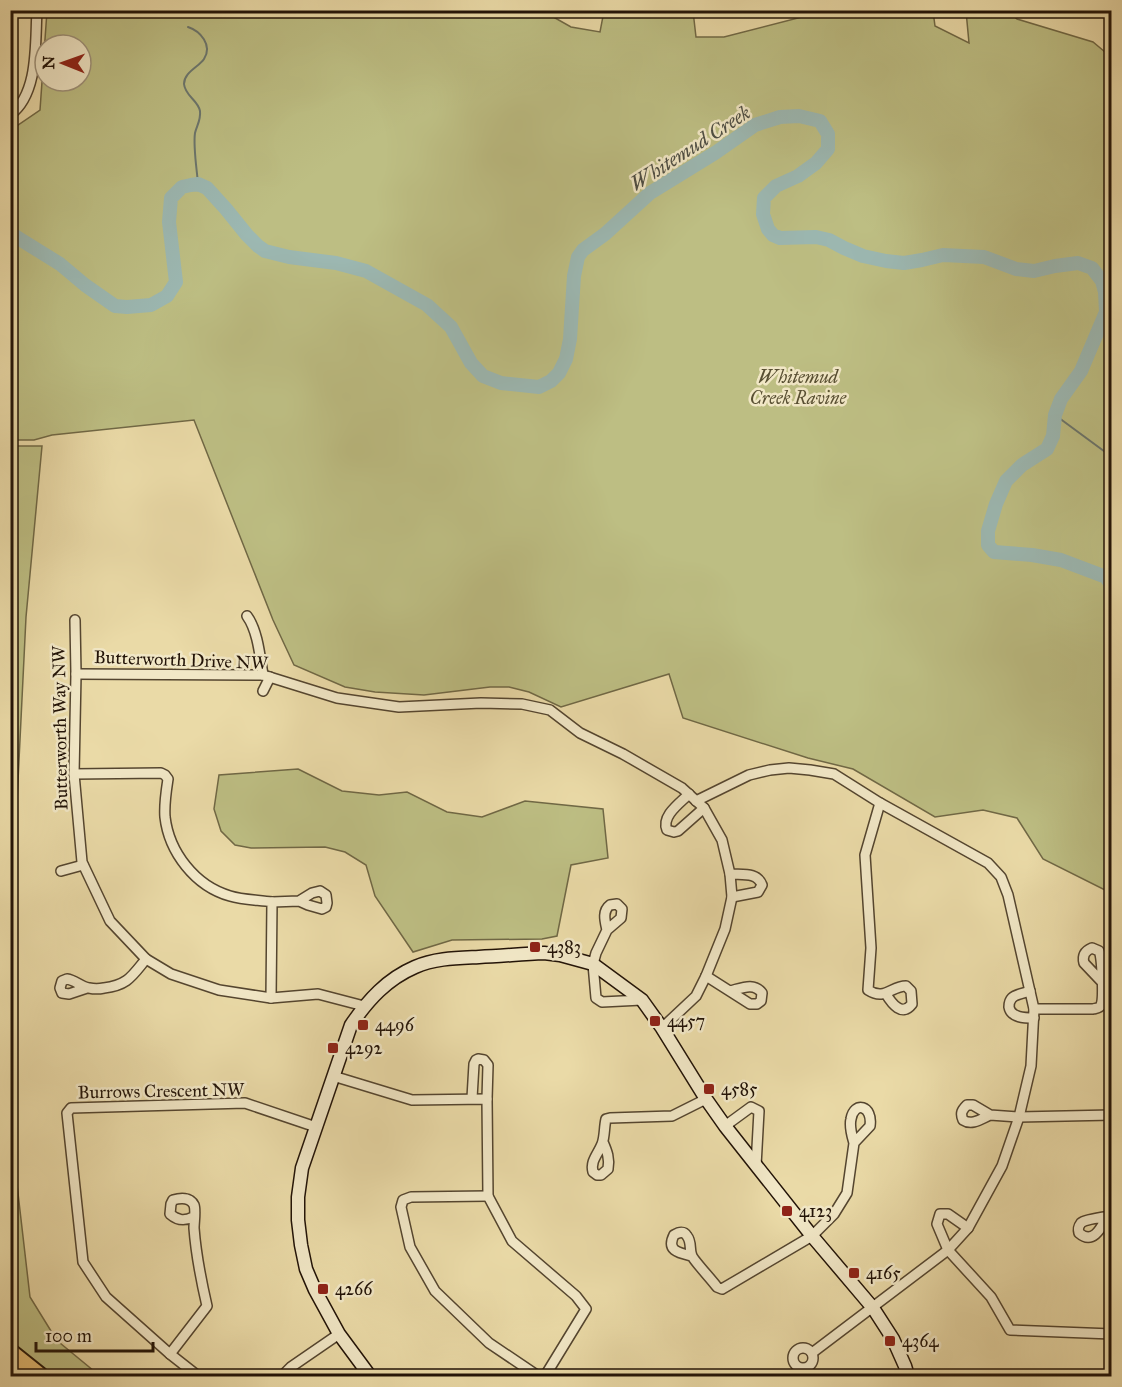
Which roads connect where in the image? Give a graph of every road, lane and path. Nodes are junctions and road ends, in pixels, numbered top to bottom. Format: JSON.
{"nodes":[{"id":1,"x":37,"y":10,"type":"edge"},
{"id":2,"x":10,"y":115,"type":"edge"},
{"id":3,"x":247,"y":616,"type":"dead end"},
{"id":4,"x":75,"y":620,"type":"dead end"},
{"id":5,"x":76,"y":674,"type":"junction"},
{"id":6,"x":267,"y":676,"type":"junction"},
{"id":7,"x":263,"y":691,"type":"dead end"},
{"id":8,"x":74,"y":774,"type":"junction"},
{"id":9,"x":689,"y":794,"type":"junction"},
{"id":10,"x":880,"y":803,"type":"junction"},
{"id":11,"x":700,"y":805,"type":"junction"},
{"id":12,"x":83,"y":865,"type":"junction"},
{"id":13,"x":61,"y":871,"type":"dead end"},
{"id":14,"x":730,"y":874,"type":"junction"},
{"id":15,"x":732,"y":897,"type":"junction"},
{"id":16,"x":299,"y":901,"type":"dead end"},
{"id":17,"x":272,"y":902,"type":"junction"},
{"id":18,"x":607,"y":930,"type":"dead end"},
{"id":19,"x":147,"y":959,"type":"junction"},
{"id":20,"x":593,"y":964,"type":"junction"},
{"id":21,"x":706,"y":976,"type":"junction"},
{"id":22,"x":1102,"y":982,"type":"dead end"},
{"id":23,"x":87,"y":988,"type":"dead end"},
{"id":24,"x":730,"y":991,"type":"dead end"},
{"id":25,"x":1030,"y":991,"type":"junction"},
{"id":26,"x":886,"y":994,"type":"dead end"},
{"id":27,"x":271,"y":998,"type":"junction"},
{"id":28,"x":642,"y":1000,"type":"junction"},
{"id":29,"x":364,"y":1006,"type":"junction"},
{"id":30,"x":1034,"y":1014,"type":"junction"},
{"id":31,"x":662,"y":1028,"type":"junction"},
{"id":32,"x":333,"y":1076,"type":"junction"},
{"id":33,"x":471,"y":1098,"type":"junction"},
{"id":34,"x":487,"y":1099,"type":"junction"},
{"id":35,"x":706,"y":1099,"type":"junction"},
{"id":36,"x":990,"y":1115,"type":"dead end"},
{"id":37,"x":1112,"y":1115,"type":"edge"},
{"id":38,"x":1019,"y":1117,"type":"junction"},
{"id":39,"x":725,"y":1126,"type":"junction"},
{"id":40,"x":316,"y":1127,"type":"junction"},
{"id":41,"x":603,"y":1142,"type":"dead end"},
{"id":42,"x":854,"y":1143,"type":"dead end"},
{"id":43,"x":756,"y":1166,"type":"junction"},
{"id":44,"x":488,"y":1196,"type":"junction"},
{"id":45,"x":193,"y":1217,"type":"dead end"},
{"id":46,"x":968,"y":1228,"type":"junction"},
{"id":47,"x":812,"y":1236,"type":"junction"},
{"id":48,"x":948,"y":1250,"type":"junction"},
{"id":49,"x":692,"y":1256,"type":"dead end"},
{"id":50,"x":873,"y":1308,"type":"junction"},
{"id":51,"x":339,"y":1334,"type":"junction"},
{"id":52,"x":1112,"y":1334,"type":"edge"},
{"id":53,"x":10,"y":1352,"type":"edge"},
{"id":54,"x":812,"y":1353,"type":"dead end"},
{"id":55,"x":170,"y":1354,"type":"junction"},
{"id":56,"x":40,"y":1377,"type":"edge"},
{"id":57,"x":198,"y":1377,"type":"edge"},
{"id":58,"x":282,"y":1377,"type":"edge"},
{"id":59,"x":370,"y":1377,"type":"edge"},
{"id":60,"x":538,"y":1377,"type":"edge"},
{"id":61,"x":544,"y":1377,"type":"edge"},
{"id":62,"x":908,"y":1377,"type":"edge"}],
"edges":[{"from":1,"to":2,"type":"street"},
{"from":3,"to":6,"type":"street"},
{"from":4,"to":5,"type":"street","name":"Butterworth Way NW"},
{"from":5,"to":6,"type":"street","name":"Butterworth Drive NW"},
{"from":5,"to":8,"type":"street","name":"Butterworth Way NW"},
{"from":6,"to":7,"type":"street"},
{"from":6,"to":9,"type":"street","name":"Butterworth Drive NW"},
{"from":8,"to":12,"type":"street","name":"Butterworth Way NW"},
{"from":8,"to":17,"type":"street"},
{"from":9,"to":11,"type":"street","name":"Butterworth Drive NW"},
{"from":9,"to":11,"type":"street"},
{"from":10,"to":11,"type":"street"},
{"from":10,"to":25,"type":"street"},
{"from":10,"to":26,"type":"street"},
{"from":11,"to":14,"type":"street","name":"Butterworth Drive NW"},
{"from":12,"to":13,"type":"street"},
{"from":12,"to":19,"type":"street","name":"Butterworth Way NW"},
{"from":14,"to":15,"type":"street","name":"Butterworth Drive NW"},
{"from":14,"to":15,"type":"street"},
{"from":15,"to":21,"type":"street","name":"Butterworth Drive NW"},
{"from":16,"to":17,"type":"street"},
{"from":17,"to":27,"type":"street"},
{"from":18,"to":20,"type":"street"},
{"from":19,"to":23,"type":"street"},
{"from":19,"to":27,"type":"street","name":"Butterworth Way NW"},
{"from":20,"to":28,"type":"street"},
{"from":20,"to":28,"type":"street"},
{"from":20,"to":29,"type":"street"},
{"from":21,"to":24,"type":"street"},
{"from":21,"to":31,"type":"street","name":"Butterworth Drive NW"},
{"from":22,"to":30,"type":"street"},
{"from":25,"to":30,"type":"street"},
{"from":25,"to":30,"type":"street"},
{"from":27,"to":29,"type":"street","name":"Butterworth Way NW"},
{"from":28,"to":31,"type":"street"},
{"from":29,"to":32,"type":"street"},
{"from":30,"to":38,"type":"street"},
{"from":31,"to":35,"type":"street"},
{"from":32,"to":33,"type":"street"},
{"from":32,"to":40,"type":"street"},
{"from":33,"to":34,"type":"street"},
{"from":33,"to":34,"type":"street"},
{"from":34,"to":44,"type":"street"},
{"from":35,"to":39,"type":"street"},
{"from":35,"to":41,"type":"street"},
{"from":36,"to":38,"type":"street"},
{"from":37,"to":38,"type":"street"},
{"from":38,"to":46,"type":"street"},
{"from":39,"to":43,"type":"street"},
{"from":39,"to":43,"type":"street"},
{"from":40,"to":51,"type":"street"},
{"from":40,"to":55,"type":"street","name":"Burrows Crescent NW"},
{"from":42,"to":47,"type":"street"},
{"from":43,"to":47,"type":"street"},
{"from":44,"to":60,"type":"street"},
{"from":44,"to":61,"type":"street"},
{"from":45,"to":55,"type":"street"},
{"from":46,"to":48,"type":"street"},
{"from":46,"to":48,"type":"street"},
{"from":47,"to":49,"type":"street"},
{"from":47,"to":50,"type":"street"},
{"from":48,"to":50,"type":"street"},
{"from":48,"to":52,"type":"street"},
{"from":50,"to":54,"type":"street"},
{"from":50,"to":62,"type":"street"},
{"from":51,"to":58,"type":"street"},
{"from":51,"to":59,"type":"street"},
{"from":53,"to":56,"type":"highway"},
{"from":55,"to":57,"type":"street","name":"Burrows Crescent NW"}]}
